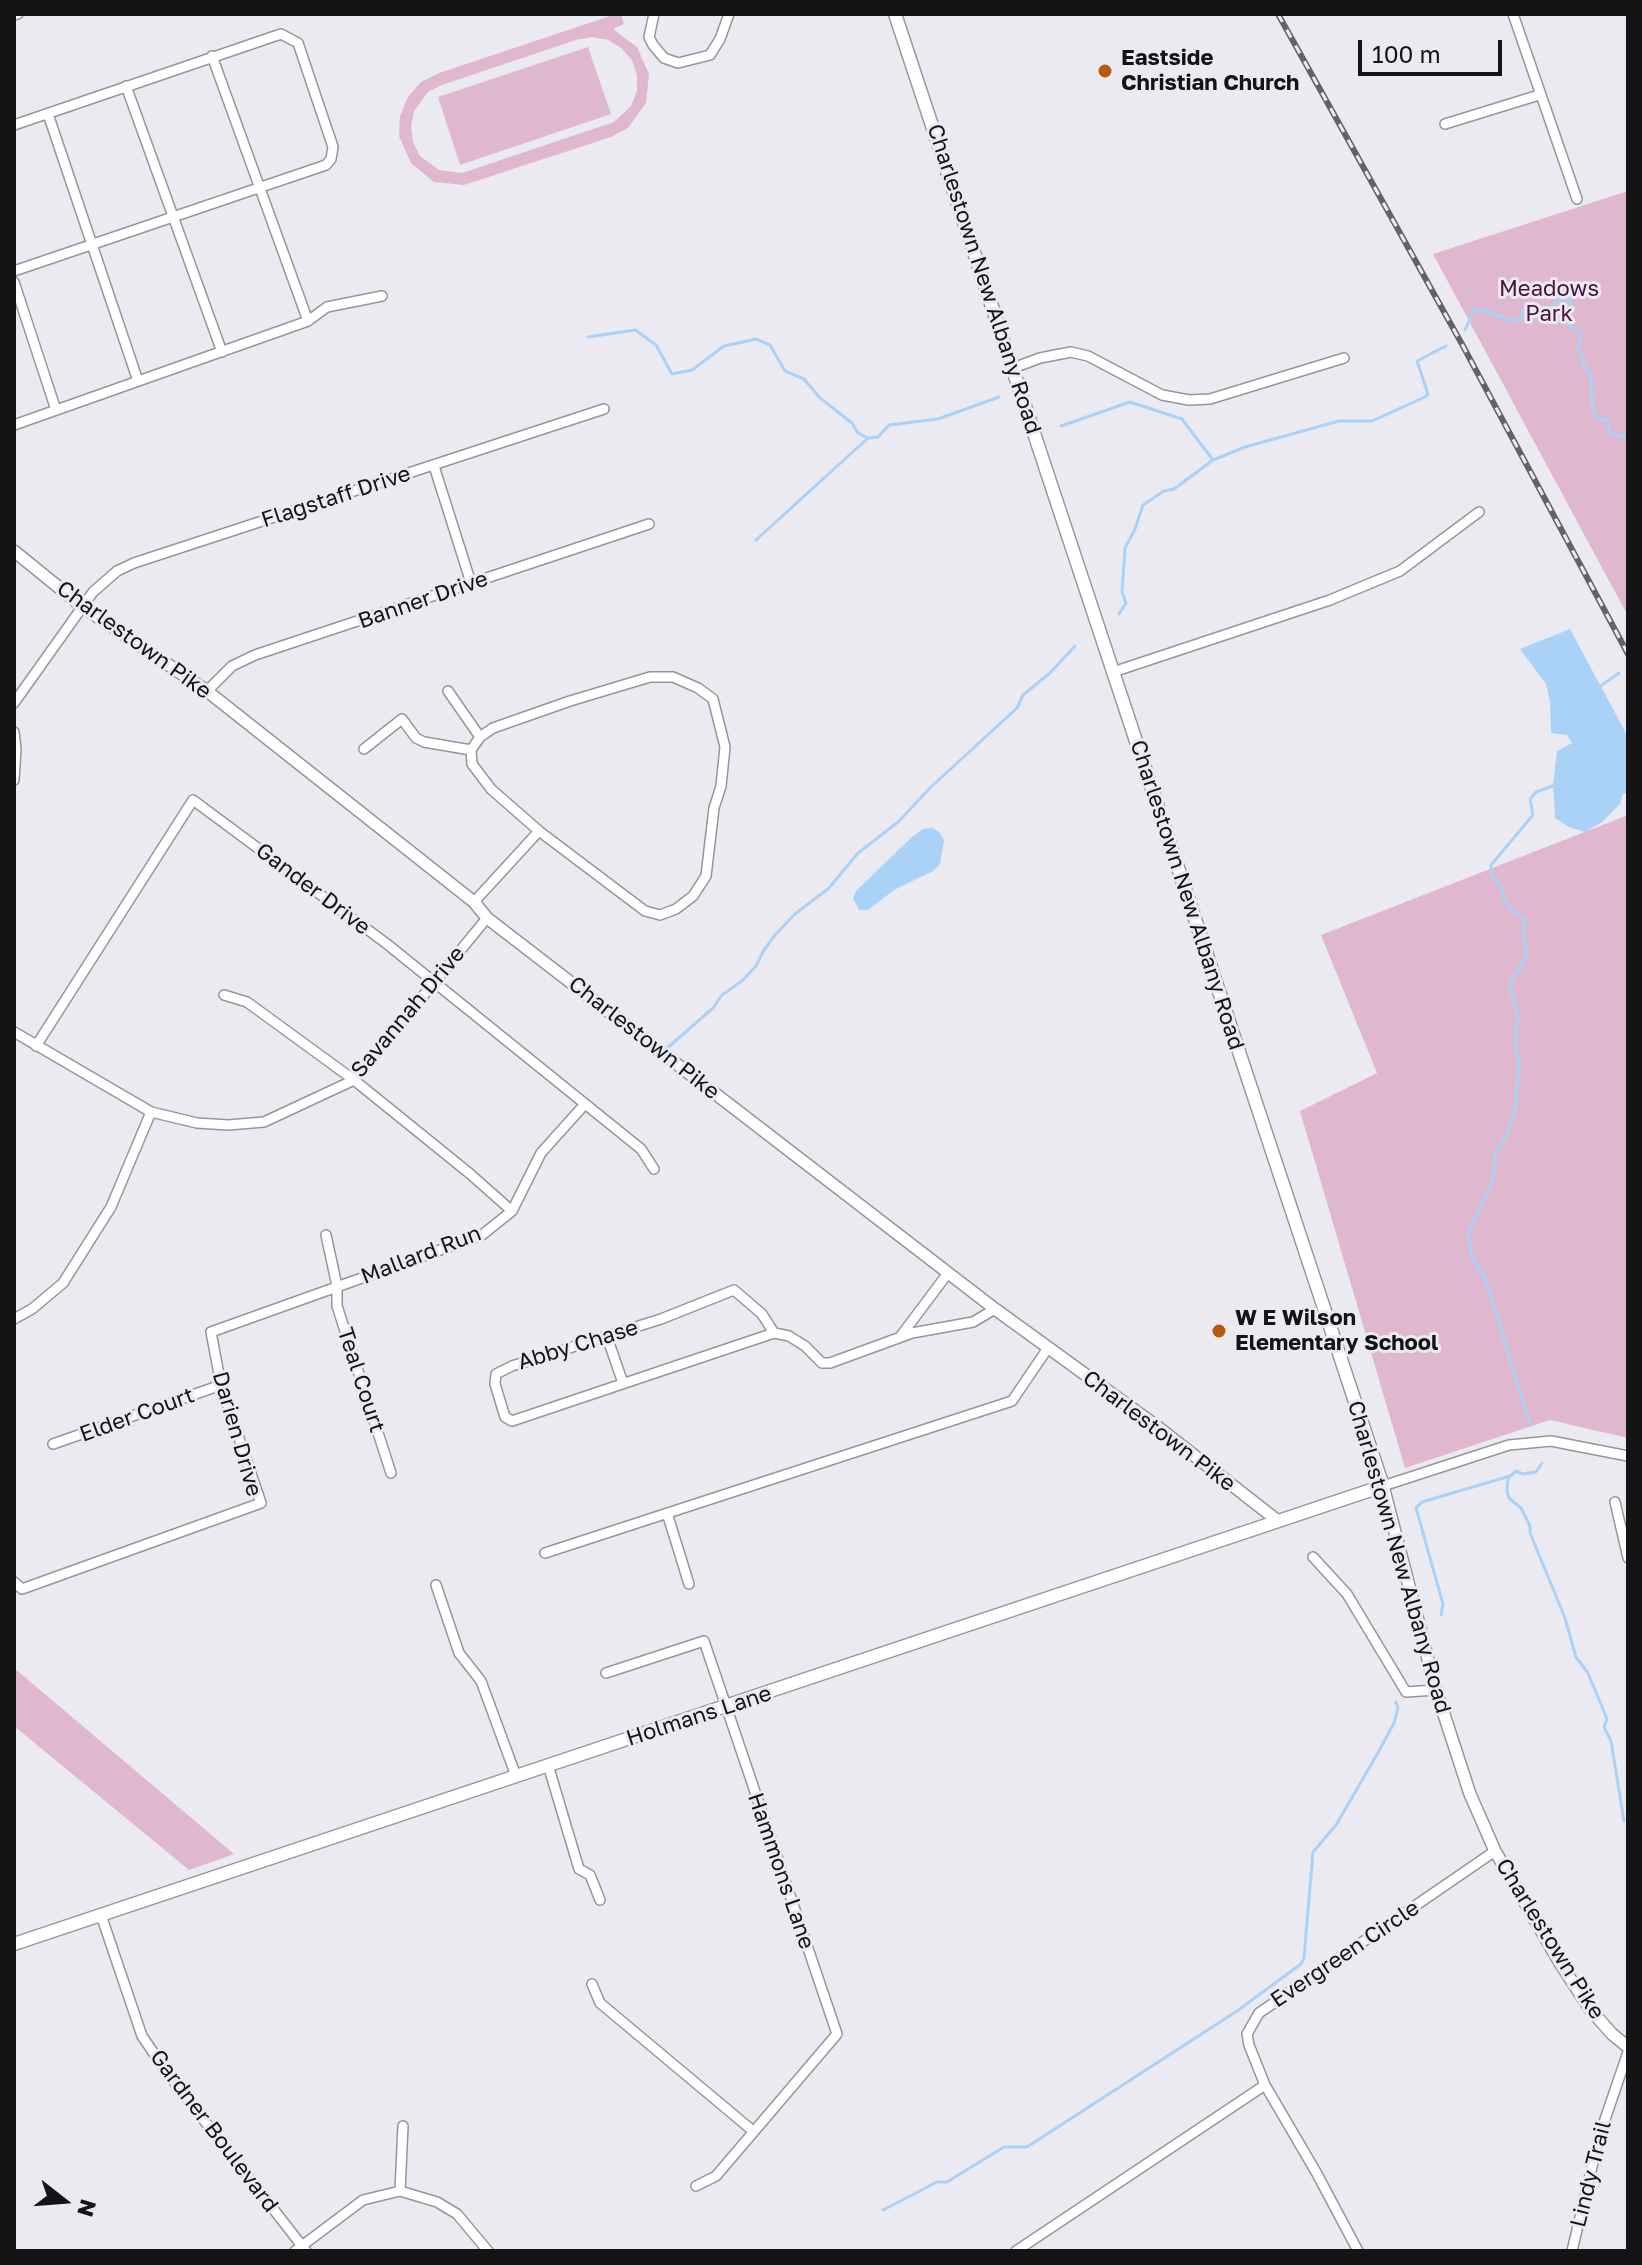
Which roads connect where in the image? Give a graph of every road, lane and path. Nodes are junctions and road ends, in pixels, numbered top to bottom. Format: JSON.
{"nodes":[{"id":1,"x":654,"y":14,"type":"edge"},
{"id":2,"x":729,"y":14,"type":"edge"},
{"id":3,"x":895,"y":14,"type":"edge"},
{"id":4,"x":1513,"y":14,"type":"edge"},
{"id":5,"x":212,"y":56,"type":"junction"},
{"id":6,"x":126,"y":86,"type":"junction"},
{"id":7,"x":1539,"y":95,"type":"junction"},
{"id":8,"x":48,"y":114,"type":"junction"},
{"id":9,"x":1445,"y":124,"type":"dead end"},
{"id":10,"x":14,"y":125,"type":"edge"},
{"id":11,"x":260,"y":188,"type":"junction"},
{"id":12,"x":1577,"y":199,"type":"dead end"},
{"id":13,"x":173,"y":217,"type":"junction"},
{"id":14,"x":92,"y":244,"type":"junction"},
{"id":15,"x":14,"y":271,"type":"edge"},
{"id":16,"x":14,"y":282,"type":"edge"},
{"id":17,"x":382,"y":296,"type":"dead end"},
{"id":18,"x":308,"y":321,"type":"junction"},
{"id":19,"x":222,"y":352,"type":"junction"},
{"id":20,"x":1344,"y":358,"type":"dead end"},
{"id":21,"x":1013,"y":368,"type":"junction"},
{"id":22,"x":138,"y":381,"type":"junction"},
{"id":23,"x":604,"y":409,"type":"dead end"},
{"id":24,"x":56,"y":410,"type":"junction"},
{"id":25,"x":14,"y":425,"type":"edge"},
{"id":26,"x":434,"y":466,"type":"junction"},
{"id":27,"x":1479,"y":512,"type":"dead end"},
{"id":28,"x":649,"y":524,"type":"dead end"},
{"id":29,"x":14,"y":551,"type":"edge"},
{"id":30,"x":471,"y":583,"type":"junction"},
{"id":31,"x":83,"y":607,"type":"junction"},
{"id":32,"x":1113,"y":672,"type":"junction"},
{"id":33,"x":207,"y":691,"type":"junction"},
{"id":34,"x":448,"y":691,"type":"dead end"},
{"id":35,"x":14,"y":703,"type":"edge"},
{"id":36,"x":14,"y":732,"type":"edge"},
{"id":37,"x":480,"y":737,"type":"junction"},
{"id":38,"x":364,"y":749,"type":"dead end"},
{"id":39,"x":471,"y":750,"type":"junction"},
{"id":40,"x":14,"y":780,"type":"edge"},
{"id":41,"x":539,"y":831,"type":"junction"},
{"id":42,"x":474,"y":902,"type":"junction"},
{"id":43,"x":487,"y":918,"type":"junction"},
{"id":44,"x":434,"y":983,"type":"junction"},
{"id":45,"x":224,"y":995,"type":"dead end"},
{"id":46,"x":14,"y":1032,"type":"edge"},
{"id":47,"x":36,"y":1046,"type":"junction"},
{"id":48,"x":354,"y":1080,"type":"junction"},
{"id":49,"x":585,"y":1104,"type":"junction"},
{"id":50,"x":151,"y":1112,"type":"junction"},
{"id":51,"x":654,"y":1169,"type":"dead end"},
{"id":52,"x":512,"y":1211,"type":"junction"},
{"id":53,"x":326,"y":1235,"type":"dead end"},
{"id":54,"x":948,"y":1273,"type":"junction"},
{"id":55,"x":337,"y":1286,"type":"junction"},
{"id":56,"x":995,"y":1309,"type":"junction"},
{"id":57,"x":14,"y":1319,"type":"edge"},
{"id":58,"x":774,"y":1333,"type":"junction"},
{"id":59,"x":607,"y":1337,"type":"junction"},
{"id":60,"x":900,"y":1338,"type":"junction"},
{"id":61,"x":1048,"y":1348,"type":"junction"},
{"id":62,"x":623,"y":1383,"type":"junction"},
{"id":63,"x":221,"y":1385,"type":"junction"},
{"id":64,"x":53,"y":1444,"type":"dead end"},
{"id":65,"x":1628,"y":1456,"type":"edge"},
{"id":66,"x":391,"y":1473,"type":"dead end"},
{"id":67,"x":1383,"y":1486,"type":"junction"},
{"id":68,"x":1615,"y":1502,"type":"dead end"},
{"id":69,"x":667,"y":1513,"type":"junction"},
{"id":70,"x":1278,"y":1521,"type":"junction"},
{"id":71,"x":545,"y":1553,"type":"dead end"},
{"id":72,"x":1313,"y":1557,"type":"dead end"},
{"id":73,"x":1628,"y":1558,"type":"edge"},
{"id":74,"x":14,"y":1582,"type":"edge"},
{"id":75,"x":689,"y":1584,"type":"dead end"},
{"id":76,"x":436,"y":1585,"type":"dead end"},
{"id":77,"x":606,"y":1673,"type":"dead end"},
{"id":78,"x":1436,"y":1690,"type":"junction"},
{"id":79,"x":726,"y":1707,"type":"junction"},
{"id":80,"x":548,"y":1765,"type":"junction"},
{"id":81,"x":516,"y":1776,"type":"junction"},
{"id":82,"x":1464,"y":1780,"type":"joint"},
{"id":83,"x":1495,"y":1851,"type":"junction"},
{"id":84,"x":600,"y":1900,"type":"dead end"},
{"id":85,"x":101,"y":1915,"type":"junction"},
{"id":86,"x":14,"y":1944,"type":"edge"},
{"id":87,"x":592,"y":1984,"type":"dead end"},
{"id":88,"x":1628,"y":2050,"type":"edge"},
{"id":89,"x":1265,"y":2085,"type":"junction"},
{"id":90,"x":403,"y":2126,"type":"dead end"},
{"id":91,"x":753,"y":2131,"type":"junction"},
{"id":92,"x":696,"y":2186,"type":"dead end"},
{"id":93,"x":400,"y":2191,"type":"junction"},
{"id":94,"x":301,"y":2249,"type":"edge"},
{"id":95,"x":488,"y":2251,"type":"edge"},
{"id":96,"x":1016,"y":2251,"type":"edge"},
{"id":97,"x":1358,"y":2251,"type":"edge"},
{"id":98,"x":1572,"y":2251,"type":"edge"}],
"edges":[{"from":1,"to":2,"type":"street"},
{"from":3,"to":21,"type":"main road","name":"Charlestown New Albany Road"},
{"from":4,"to":7,"type":"street"},
{"from":5,"to":6,"type":"street"},
{"from":5,"to":11,"type":"street"},
{"from":5,"to":11,"type":"street"},
{"from":6,"to":8,"type":"street"},
{"from":6,"to":13,"type":"street"},
{"from":7,"to":9,"type":"street"},
{"from":7,"to":12,"type":"street"},
{"from":8,"to":10,"type":"street"},
{"from":8,"to":14,"type":"street"},
{"from":11,"to":13,"type":"street"},
{"from":11,"to":18,"type":"street"},
{"from":13,"to":14,"type":"street"},
{"from":13,"to":19,"type":"street"},
{"from":14,"to":15,"type":"street"},
{"from":14,"to":22,"type":"street"},
{"from":16,"to":24,"type":"street"},
{"from":17,"to":18,"type":"street"},
{"from":18,"to":19,"type":"street"},
{"from":19,"to":22,"type":"street"},
{"from":20,"to":21,"type":"street"},
{"from":21,"to":32,"type":"main road","name":"Charlestown New Albany Road"},
{"from":22,"to":24,"type":"street"},
{"from":23,"to":26,"type":"street","name":"Flagstaff Drive"},
{"from":24,"to":25,"type":"street"},
{"from":26,"to":30,"type":"street"},
{"from":26,"to":31,"type":"street","name":"Flagstaff Drive"},
{"from":27,"to":32,"type":"street"},
{"from":28,"to":30,"type":"street","name":"Banner Drive"},
{"from":29,"to":31,"type":"street","name":"Charlestown Pike"},
{"from":30,"to":33,"type":"street","name":"Banner Drive"},
{"from":31,"to":33,"type":"street","name":"Charlestown Pike"},
{"from":31,"to":35,"type":"street","name":"Flagstaff Drive"},
{"from":32,"to":67,"type":"main road","name":"Charlestown New Albany Road"},
{"from":33,"to":42,"type":"street","name":"Charlestown Pike"},
{"from":34,"to":37,"type":"street"},
{"from":36,"to":40,"type":"street"},
{"from":37,"to":39,"type":"street"},
{"from":37,"to":41,"type":"street"},
{"from":38,"to":39,"type":"street"},
{"from":39,"to":41,"type":"street"},
{"from":41,"to":42,"type":"street"},
{"from":42,"to":43,"type":"street","name":"Charlestown Pike"},
{"from":43,"to":44,"type":"street","name":"Savannah Drive"},
{"from":43,"to":54,"type":"street","name":"Charlestown Pike"},
{"from":44,"to":47,"type":"street","name":"Gander Drive"},
{"from":44,"to":48,"type":"street","name":"Savannah Drive"},
{"from":44,"to":49,"type":"street","name":"Gander Drive"},
{"from":45,"to":48,"type":"street"},
{"from":46,"to":47,"type":"street","name":"Savannah Drive"},
{"from":47,"to":50,"type":"street","name":"Savannah Drive"},
{"from":48,"to":50,"type":"street","name":"Savannah Drive"},
{"from":48,"to":52,"type":"street"},
{"from":49,"to":51,"type":"street","name":"Gander Drive"},
{"from":49,"to":52,"type":"street","name":"Mallard Run"},
{"from":50,"to":57,"type":"street"},
{"from":52,"to":55,"type":"street","name":"Mallard Run"},
{"from":53,"to":55,"type":"street","name":"Teal Court"},
{"from":54,"to":56,"type":"street","name":"Charlestown Pike"},
{"from":54,"to":60,"type":"street"},
{"from":55,"to":63,"type":"street","name":"Darien Drive"},
{"from":55,"to":66,"type":"street","name":"Teal Court"},
{"from":56,"to":60,"type":"street","name":"Abby Chase"},
{"from":56,"to":61,"type":"street","name":"Charlestown Pike"},
{"from":58,"to":59,"type":"street","name":"Abby Chase"},
{"from":58,"to":60,"type":"street","name":"Abby Chase"},
{"from":58,"to":62,"type":"street","name":"Abby Chase"},
{"from":59,"to":62,"type":"street"},
{"from":59,"to":62,"type":"street","name":"Abby Chase"},
{"from":61,"to":69,"type":"street"},
{"from":61,"to":70,"type":"street","name":"Charlestown Pike"},
{"from":63,"to":64,"type":"street","name":"Elder Court"},
{"from":63,"to":74,"type":"street","name":"Darien Drive"},
{"from":65,"to":67,"type":"street"},
{"from":67,"to":70,"type":"main road","name":"Holmans Lane"},
{"from":67,"to":78,"type":"street","name":"Charlestown New Albany Road"},
{"from":68,"to":73,"type":"street"},
{"from":69,"to":71,"type":"street"},
{"from":69,"to":75,"type":"street"},
{"from":70,"to":79,"type":"main road","name":"Holmans Lane"},
{"from":72,"to":78,"type":"street"},
{"from":76,"to":81,"type":"street"},
{"from":77,"to":79,"type":"street","name":"Hammons Lane"},
{"from":78,"to":82,"type":"street","name":"Charlestown New Albany Road"},
{"from":79,"to":80,"type":"main road","name":"Holmans Lane"},
{"from":79,"to":91,"type":"street","name":"Hammons Lane"},
{"from":80,"to":81,"type":"main road","name":"Holmans Lane"},
{"from":80,"to":84,"type":"street"},
{"from":81,"to":85,"type":"main road","name":"Holmans Lane"},
{"from":82,"to":83,"type":"street","name":"Charlestown Pike"},
{"from":83,"to":88,"type":"street","name":"Charlestown Pike"},
{"from":83,"to":89,"type":"street","name":"Evergreen Circle"},
{"from":85,"to":86,"type":"main road","name":"Holmans Lane"},
{"from":85,"to":94,"type":"street","name":"Gardner Boulevard"},
{"from":87,"to":91,"type":"street"},
{"from":88,"to":98,"type":"street","name":"Lindy Trail"},
{"from":89,"to":96,"type":"street"},
{"from":89,"to":97,"type":"street","name":"Evergreen Circle"},
{"from":90,"to":93,"type":"street"},
{"from":91,"to":92,"type":"street"},
{"from":93,"to":94,"type":"street"},
{"from":93,"to":95,"type":"street"}]}
